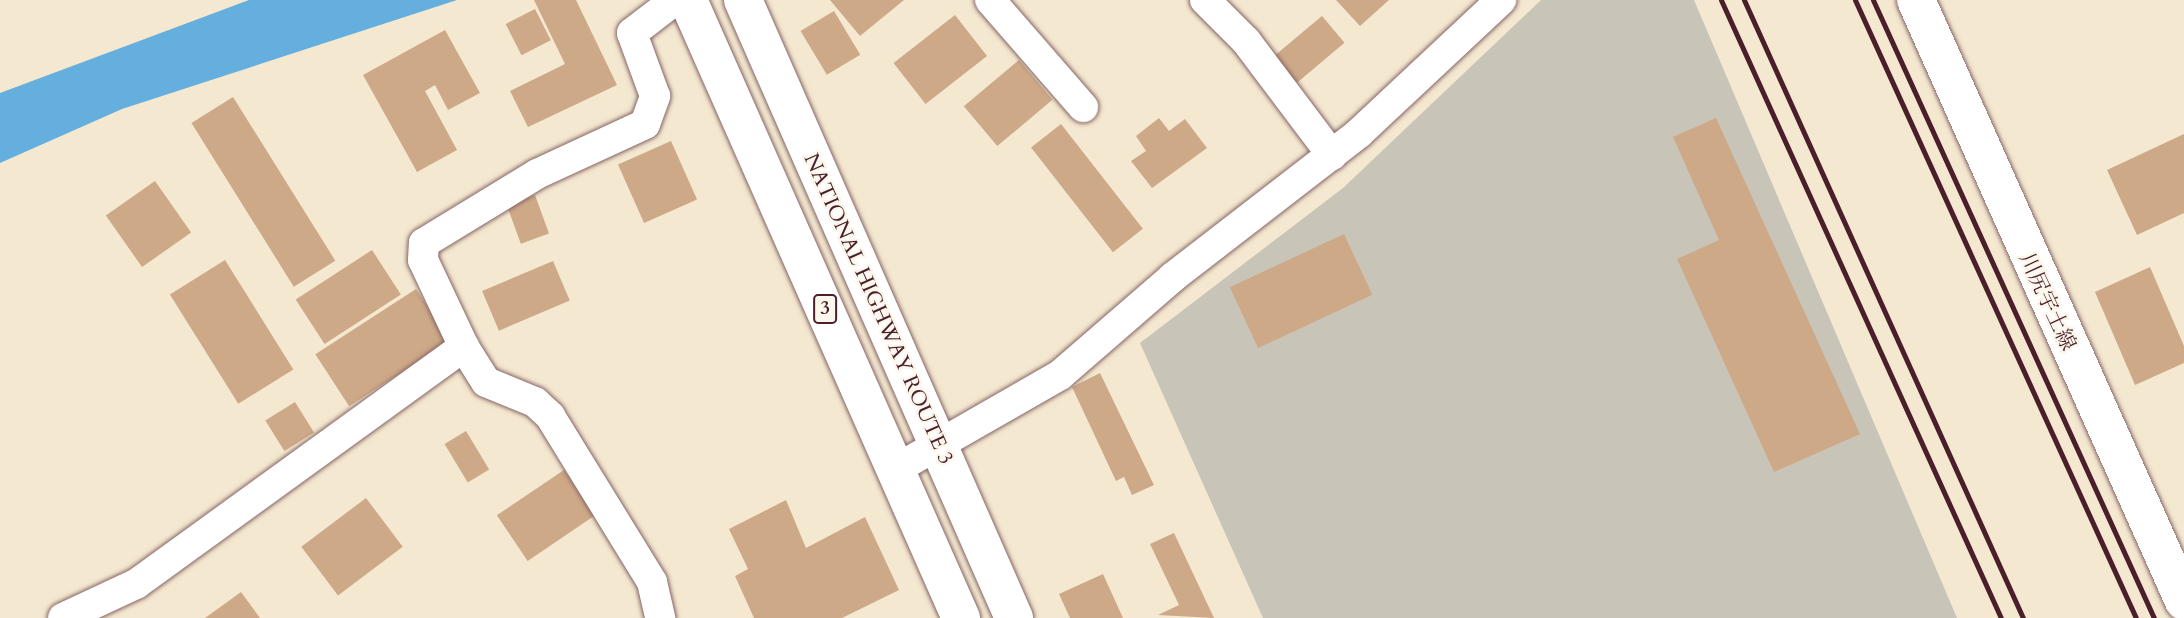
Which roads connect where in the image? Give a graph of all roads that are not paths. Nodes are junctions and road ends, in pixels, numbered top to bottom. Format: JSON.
{"nodes":[{"id":1,"x":675,"y":0,"type":"edge"},
{"id":2,"x":688,"y":0,"type":"edge"},
{"id":3,"x":743,"y":0,"type":"edge"},
{"id":4,"x":990,"y":0,"type":"edge"},
{"id":5,"x":1205,"y":0,"type":"edge"},
{"id":6,"x":1501,"y":0,"type":"edge"},
{"id":7,"x":1916,"y":0,"type":"edge"},
{"id":8,"x":1083,"y":107,"type":"dead end"},
{"id":9,"x":1332,"y":155,"type":"junction"},
{"id":10,"x":464,"y":346,"type":"junction"},
{"id":11,"x":939,"y":448,"type":"junction"},
{"id":12,"x":896,"y":469,"type":"junction"},
{"id":13,"x":2184,"y":601,"type":"edge"},
{"id":14,"x":63,"y":618,"type":"edge"},
{"id":15,"x":660,"y":618,"type":"edge"},
{"id":16,"x":961,"y":618,"type":"edge"},
{"id":17,"x":1014,"y":618,"type":"edge"}],
"edges":[{"from":1,"to":10,"type":"street"},
{"from":2,"to":12,"type":"main road","number":"3"},
{"from":3,"to":11,"type":"main road","name":"NATIONAL HIGHWAY ROUTE 3","number":"3"},
{"from":4,"to":8,"type":"street"},
{"from":5,"to":9,"type":"street"},
{"from":6,"to":9,"type":"street"},
{"from":7,"to":13,"type":"main road","name":"川尻宇土線"},
{"from":9,"to":11,"type":"street"},
{"from":10,"to":14,"type":"street"},
{"from":10,"to":15,"type":"street"},
{"from":11,"to":12,"type":"street"},
{"from":11,"to":17,"type":"main road","name":"NATIONAL HIGHWAY ROUTE 3","number":"3"},
{"from":12,"to":16,"type":"main road","number":"3"}]}
